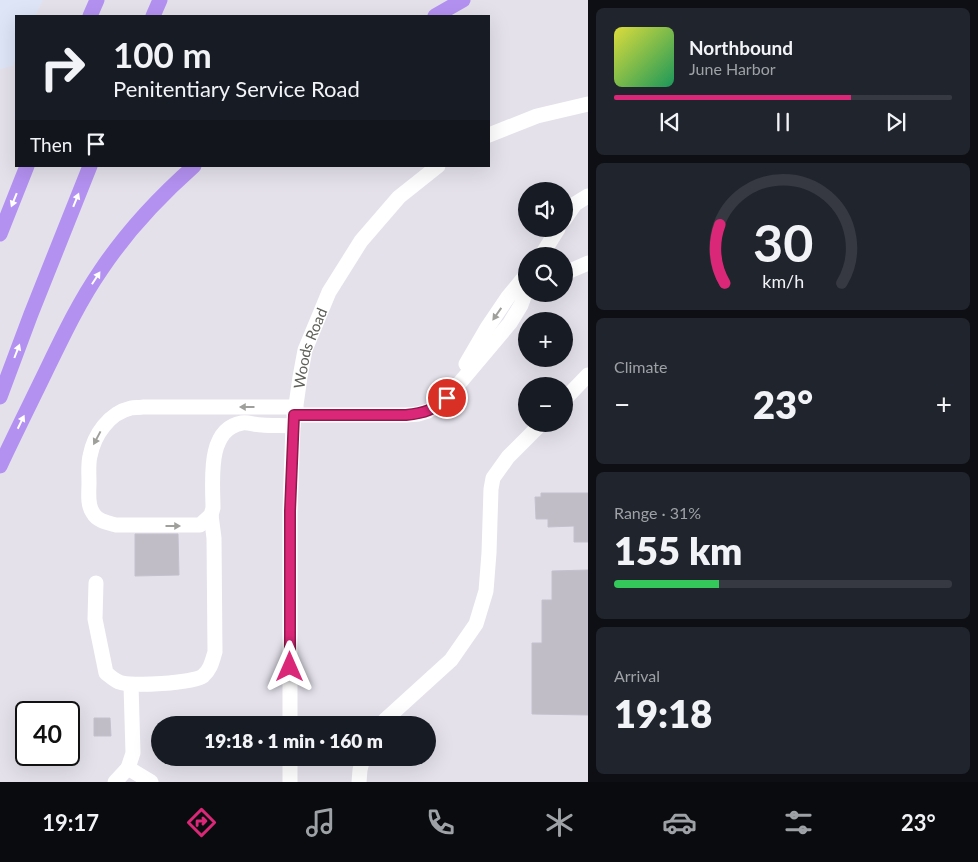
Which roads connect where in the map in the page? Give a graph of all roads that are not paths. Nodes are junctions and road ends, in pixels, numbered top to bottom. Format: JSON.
{"nodes":[{"id":1,"x":96,"y":0,"type":"edge"},
{"id":2,"x":160,"y":0,"type":"edge"},
{"id":3,"x":463,"y":0,"type":"edge"},
{"id":4,"x":89,"y":15,"type":"edge"},
{"id":5,"x":153,"y":15,"type":"edge"},
{"id":6,"x":437,"y":15,"type":"edge"},
{"id":7,"x":588,"y":104,"type":"edge"},
{"id":8,"x":490,"y":135,"type":"edge"},
{"id":9,"x":27,"y":167,"type":"edge"},
{"id":10,"x":90,"y":167,"type":"edge"},
{"id":11,"x":193,"y":167,"type":"edge"},
{"id":12,"x":437,"y":167,"type":"edge"},
{"id":13,"x":588,"y":196,"type":"edge"},
{"id":14,"x":573,"y":207,"type":"edge"},
{"id":15,"x":0,"y":234,"type":"edge"},
{"id":16,"x":588,"y":262,"type":"edge"},
{"id":17,"x":573,"y":270,"type":"edge"},
{"id":18,"x":518,"y":285,"type":"edge"},
{"id":19,"x":522,"y":302,"type":"edge"},
{"id":20,"x":588,"y":375,"type":"edge"},
{"id":21,"x":573,"y":391,"type":"edge"},
{"id":22,"x":0,"y":397,"type":"edge"},
{"id":23,"x":447,"y":398,"type":"junction"},
{"id":24,"x":294,"y":416,"type":"junction"},
{"id":25,"x":532,"y":432,"type":"edge"},
{"id":26,"x":0,"y":466,"type":"edge"},
{"id":27,"x":211,"y":515,"type":"junction"},
{"id":28,"x":96,"y":583,"type":"dead end"},
{"id":29,"x":131,"y":685,"type":"junction"},
{"id":30,"x":290,"y":716,"type":"edge"},
{"id":31,"x":389,"y":716,"type":"edge"},
{"id":32,"x":290,"y":766,"type":"edge"},
{"id":33,"x":361,"y":766,"type":"edge"},
{"id":34,"x":128,"y":768,"type":"junction"},
{"id":35,"x":114,"y":782,"type":"edge"},
{"id":36,"x":151,"y":782,"type":"edge"},
{"id":37,"x":290,"y":782,"type":"edge"},
{"id":38,"x":359,"y":782,"type":"edge"}],
"edges":[{"from":1,"to":4,"type":"highway"},
{"from":2,"to":5,"type":"highway"},
{"from":3,"to":6,"type":"highway"},
{"from":7,"to":8,"type":"street"},
{"from":9,"to":15,"type":"highway","one_way":true},
{"from":22,"to":10,"type":"highway","one_way":true},
{"from":26,"to":11,"type":"highway","one_way":true},
{"from":12,"to":24,"type":"street","name":"Woods Road"},
{"from":13,"to":14,"type":"street"},
{"from":16,"to":17,"type":"street"},
{"from":18,"to":23,"type":"street","one_way":true},
{"from":19,"to":23,"type":"street"},
{"from":20,"to":21,"type":"street"},
{"from":23,"to":24,"type":"street"},
{"from":24,"to":27,"type":"street"},
{"from":24,"to":27,"type":"street","one_way":true},
{"from":24,"to":30,"type":"street","name":"Woods Road"},
{"from":25,"to":31,"type":"street"},
{"from":27,"to":29,"type":"street"},
{"from":28,"to":29,"type":"street"},
{"from":29,"to":34,"type":"street"},
{"from":32,"to":37,"type":"street"},
{"from":33,"to":38,"type":"street"},
{"from":34,"to":35,"type":"street"},
{"from":34,"to":36,"type":"street"}]}
